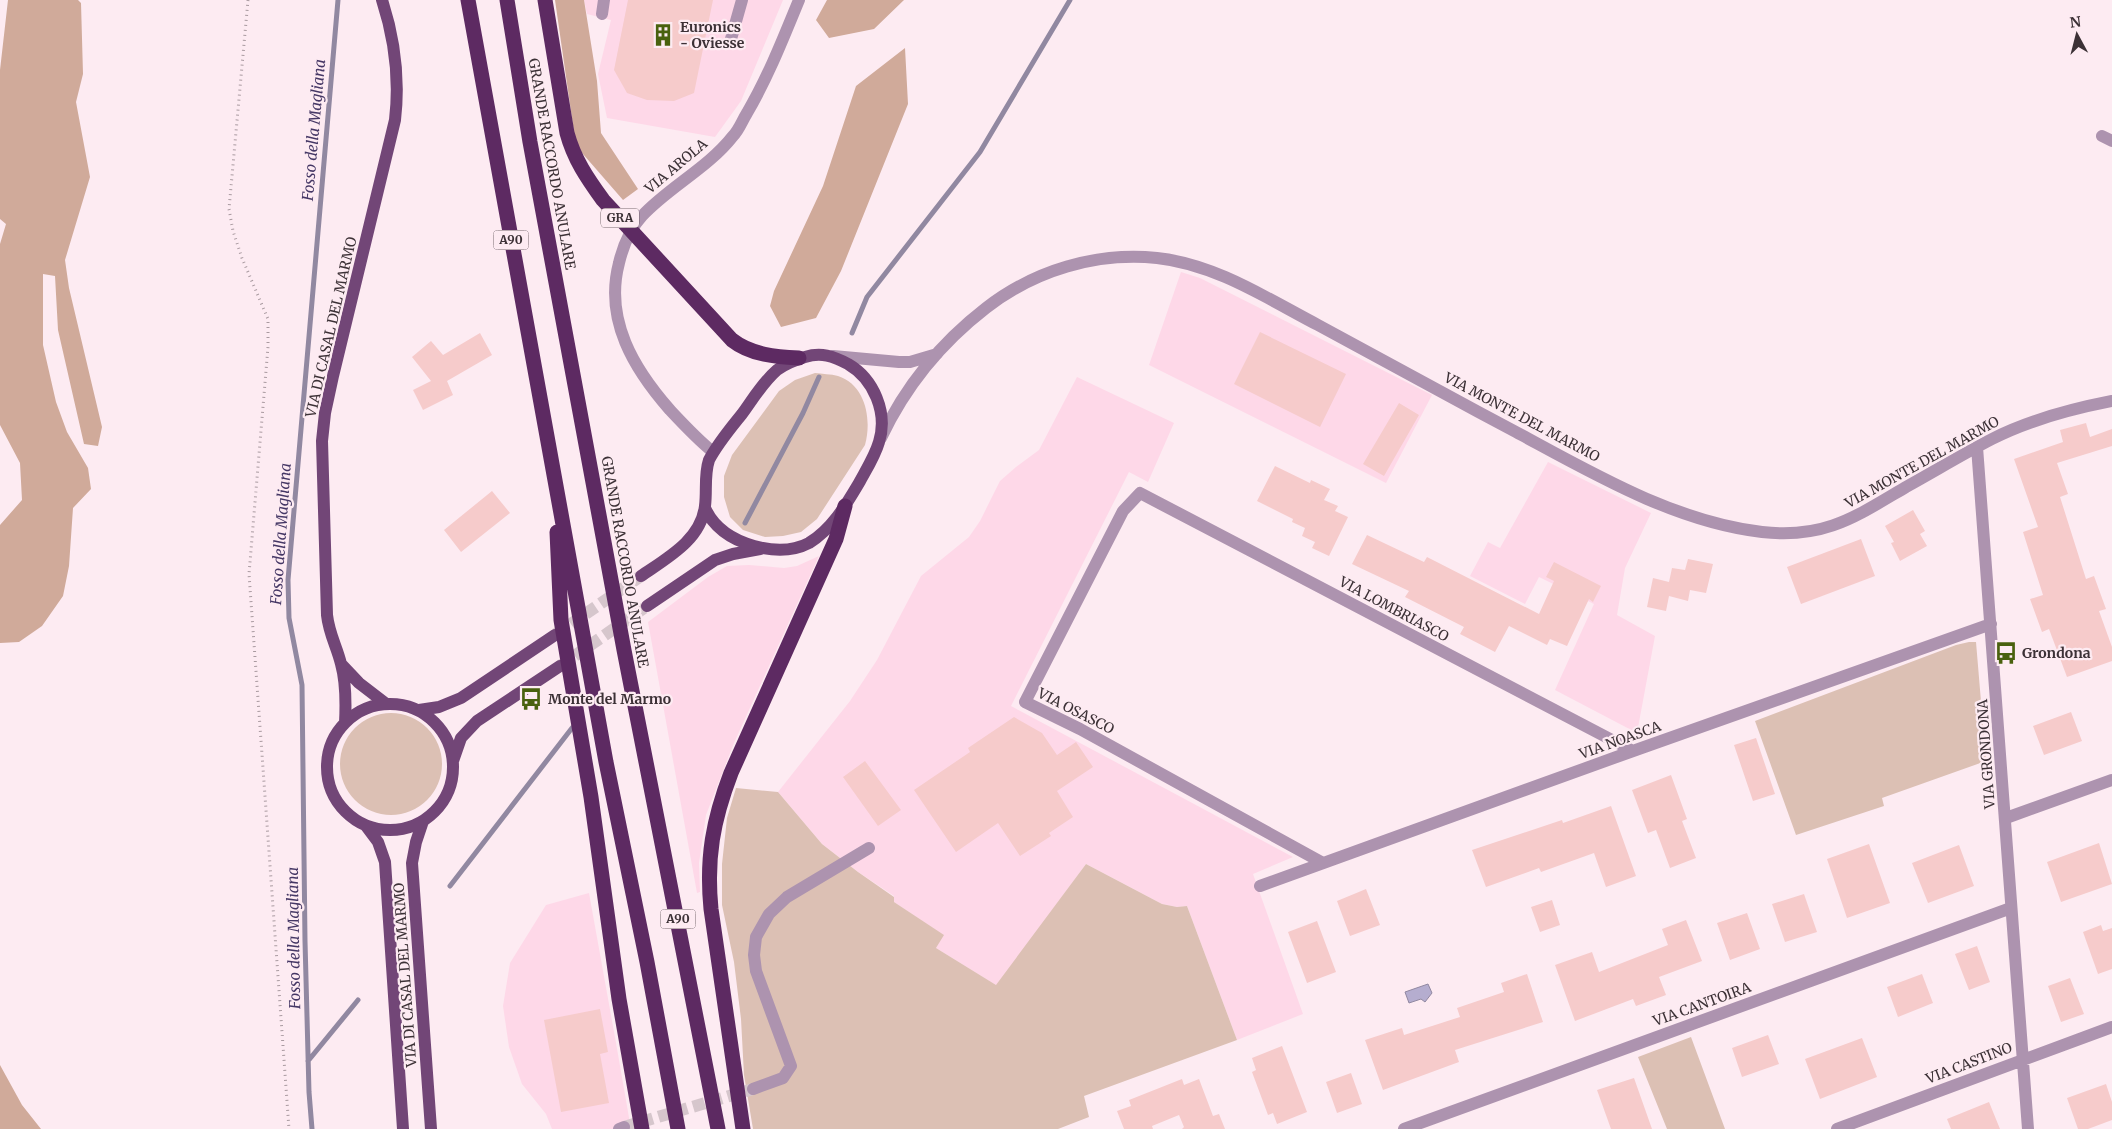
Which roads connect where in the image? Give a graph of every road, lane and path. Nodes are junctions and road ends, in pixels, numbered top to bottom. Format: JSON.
{"nodes":[{"id":1,"x":248,"y":0,"type":"edge"},
{"id":2,"x":382,"y":0,"type":"edge"},
{"id":3,"x":468,"y":0,"type":"edge"},
{"id":4,"x":507,"y":0,"type":"edge"},
{"id":5,"x":545,"y":0,"type":"edge"},
{"id":6,"x":604,"y":0,"type":"edge"},
{"id":7,"x":742,"y":0,"type":"edge"},
{"id":8,"x":799,"y":0,"type":"edge"},
{"id":9,"x":602,"y":14,"type":"dead end"},
{"id":10,"x":731,"y":39,"type":"dead end"},
{"id":11,"x":937,"y":354,"type":"junction"},
{"id":12,"x":827,"y":355,"type":"junction"},
{"id":13,"x":800,"y":358,"type":"junction"},
{"id":14,"x":2112,"y":401,"type":"edge"},
{"id":15,"x":880,"y":440,"type":"junction"},
{"id":16,"x":1977,"y":447,"type":"junction"},
{"id":17,"x":714,"y":452,"type":"junction"},
{"id":18,"x":555,"y":480,"type":"junction"},
{"id":19,"x":1140,"y":494,"type":"joint"},
{"id":20,"x":845,"y":506,"type":"junction"},
{"id":21,"x":705,"y":508,"type":"junction"},
{"id":22,"x":763,"y":549,"type":"junction"},
{"id":23,"x":641,"y":576,"type":"tunnel mouth"},
{"id":24,"x":647,"y":606,"type":"tunnel mouth"},
{"id":25,"x":1991,"y":624,"type":"junction"},
{"id":26,"x":555,"y":635,"type":"tunnel mouth"},
{"id":27,"x":341,"y":664,"type":"junction"},
{"id":28,"x":560,"y":666,"type":"tunnel mouth"},
{"id":29,"x":385,"y":703,"type":"junction"},
{"id":30,"x":419,"y":710,"type":"junction"},
{"id":31,"x":345,"y":723,"type":"junction"},
{"id":32,"x":1634,"y":750,"type":"junction"},
{"id":33,"x":453,"y":761,"type":"junction"},
{"id":34,"x":2112,"y":780,"type":"edge"},
{"id":35,"x":2006,"y":818,"type":"junction"},
{"id":36,"x":424,"y":820,"type":"junction"},
{"id":37,"x":366,"y":826,"type":"junction"},
{"id":38,"x":869,"y":848,"type":"dead end"},
{"id":39,"x":1323,"y":863,"type":"junction"},
{"id":40,"x":1260,"y":886,"type":"dead end"},
{"id":41,"x":2011,"y":908,"type":"junction"},
{"id":42,"x":2112,"y":1027,"type":"edge"},
{"id":43,"x":2023,"y":1059,"type":"junction"},
{"id":44,"x":753,"y":1089,"type":"tunnel mouth"},
{"id":45,"x":742,"y":1123,"type":"edge"},
{"id":46,"x":718,"y":1126,"type":"edge"},
{"id":47,"x":289,"y":1129,"type":"edge"},
{"id":48,"x":403,"y":1129,"type":"edge"},
{"id":49,"x":431,"y":1129,"type":"edge"},
{"id":50,"x":642,"y":1129,"type":"edge"},
{"id":51,"x":678,"y":1129,"type":"edge"},
{"id":52,"x":1404,"y":1129,"type":"edge"},
{"id":53,"x":1837,"y":1129,"type":"edge"},
{"id":54,"x":2028,"y":1129,"type":"edge"}],
"edges":[{"from":1,"to":47,"type":"path"},
{"from":2,"to":27,"type":"main road","name":"VIA DI CASAL DEL MARMO"},
{"from":3,"to":18,"type":"highway","number":"A90"},
{"from":4,"to":46,"type":"highway","name":"GRANDE RACCORDO ANULARE","number":"A90"},
{"from":5,"to":13,"type":"highway","number":"GRA"},
{"from":6,"to":9,"type":"street"},
{"from":7,"to":10,"type":"street"},
{"from":8,"to":17,"type":"street","name":"VIA AROLA"},
{"from":11,"to":12,"type":"street","name":"VIA MONTE DEL MARMO"},
{"from":11,"to":15,"type":"street","name":"VIA MONTE DEL MARMO"},
{"from":11,"to":16,"type":"street","name":"VIA MONTE DEL MARMO"},
{"from":12,"to":13,"type":"main road"},
{"from":12,"to":15,"type":"main road"},
{"from":13,"to":17,"type":"main road"},
{"from":14,"to":16,"type":"street","name":"VIA MONTE DEL MARMO"},
{"from":15,"to":20,"type":"main road"},
{"from":16,"to":25,"type":"street","name":"VIA GRONDONA"},
{"from":17,"to":21,"type":"main road"},
{"from":18,"to":50,"type":"highway"},
{"from":18,"to":51,"type":"highway","number":"A90"},
{"from":19,"to":32,"type":"street","name":"VIA LOMBRIASCO"},
{"from":19,"to":39,"type":"street","name":"VIA OSASCO"},
{"from":20,"to":22,"type":"main road"},
{"from":20,"to":45,"type":"highway"},
{"from":21,"to":22,"type":"main road"},
{"from":21,"to":23,"type":"main road"},
{"from":22,"to":24,"type":"main road"},
{"from":25,"to":32,"type":"street","name":"VIA NOASCA"},
{"from":25,"to":35,"type":"street","name":"VIA GRONDONA"},
{"from":26,"to":30,"type":"main road"},
{"from":27,"to":29,"type":"main road"},
{"from":27,"to":31,"type":"main road","name":"VIA DI CASAL DEL MARMO"},
{"from":28,"to":33,"type":"main road"},
{"from":29,"to":30,"type":"main road"},
{"from":29,"to":31,"type":"main road"},
{"from":30,"to":33,"type":"main road"},
{"from":31,"to":37,"type":"main road"},
{"from":32,"to":39,"type":"street","name":"VIA NOASCA"},
{"from":33,"to":36,"type":"main road"},
{"from":34,"to":35,"type":"street"},
{"from":35,"to":41,"type":"street","name":"VIA GRONDONA"},
{"from":36,"to":37,"type":"main road"},
{"from":36,"to":49,"type":"main road","name":"VIA DI CASAL DEL MARMO"},
{"from":37,"to":48,"type":"main road","name":"VIA DI CASAL DEL MARMO"},
{"from":38,"to":44,"type":"street"},
{"from":39,"to":40,"type":"street","name":"VIA NOASCA"},
{"from":41,"to":43,"type":"street","name":"VIA GRONDONA"},
{"from":41,"to":52,"type":"street","name":"VIA CANTOIRA"},
{"from":42,"to":43,"type":"street","name":"VIA CASTINO"},
{"from":43,"to":53,"type":"street","name":"VIA CASTINO"},
{"from":43,"to":54,"type":"street","name":"VIA GRONDONA"}]}
